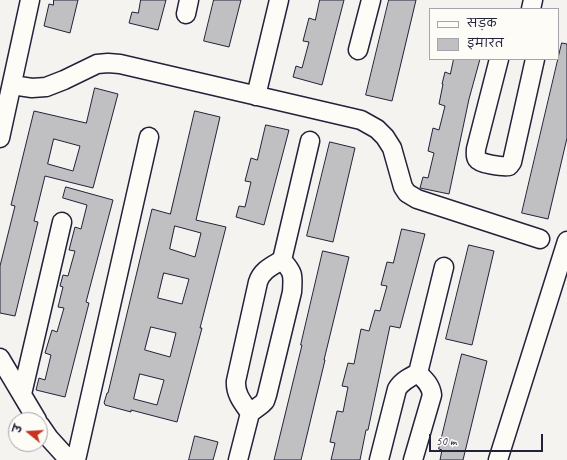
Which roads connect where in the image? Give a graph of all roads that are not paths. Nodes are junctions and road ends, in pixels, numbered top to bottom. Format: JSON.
{"nodes":[{"id":1,"x":30,"y":0,"type":"edge"},
{"id":2,"x":279,"y":0,"type":"edge"},
{"id":3,"x":371,"y":0,"type":"edge"},
{"id":4,"x":358,"y":50,"type":"dead end"},
{"id":5,"x":500,"y":60,"type":"edge"},
{"id":6,"x":535,"y":60,"type":"edge"},
{"id":7,"x":12,"y":85,"type":"junction"},
{"id":8,"x":256,"y":96,"type":"junction"},
{"id":9,"x":149,"y":137,"type":"dead end"},
{"id":10,"x":0,"y":138,"type":"edge"},
{"id":11,"x":310,"y":141,"type":"dead end"},
{"id":12,"x":62,"y":222,"type":"dead end"},
{"id":13,"x":540,"y":240,"type":"dead end"},
{"id":14,"x":567,"y":241,"type":"edge"},
{"id":15,"x":282,"y":260,"type":"junction"},
{"id":16,"x":444,"y":267,"type":"dead end"},
{"id":17,"x":0,"y":358,"type":"edge"},
{"id":18,"x":418,"y":373,"type":"junction"},
{"id":19,"x":22,"y":394,"type":"junction"},
{"id":20,"x":32,"y":412,"type":"edge"},
{"id":21,"x":250,"y":413,"type":"junction"},
{"id":22,"x":48,"y":437,"type":"edge"},
{"id":23,"x":69,"y":460,"type":"edge"},
{"id":24,"x":76,"y":460,"type":"edge"},
{"id":25,"x":238,"y":460,"type":"edge"},
{"id":26,"x":379,"y":460,"type":"edge"},
{"id":27,"x":413,"y":460,"type":"edge"},
{"id":28,"x":498,"y":460,"type":"edge"}],
"edges":[{"from":1,"to":7,"type":"street"},
{"from":2,"to":8,"type":"street"},
{"from":3,"to":4,"type":"street"},
{"from":5,"to":6,"type":"street"},
{"from":7,"to":8,"type":"street"},
{"from":7,"to":10,"type":"street"},
{"from":8,"to":13,"type":"street"},
{"from":9,"to":24,"type":"street"},
{"from":11,"to":15,"type":"street"},
{"from":12,"to":19,"type":"street"},
{"from":14,"to":28,"type":"street"},
{"from":15,"to":21,"type":"street"},
{"from":15,"to":21,"type":"street"},
{"from":16,"to":18,"type":"street"},
{"from":17,"to":19,"type":"street"},
{"from":18,"to":26,"type":"street"},
{"from":18,"to":27,"type":"street"},
{"from":19,"to":20,"type":"street"},
{"from":21,"to":25,"type":"street"},
{"from":22,"to":23,"type":"street"}]}
